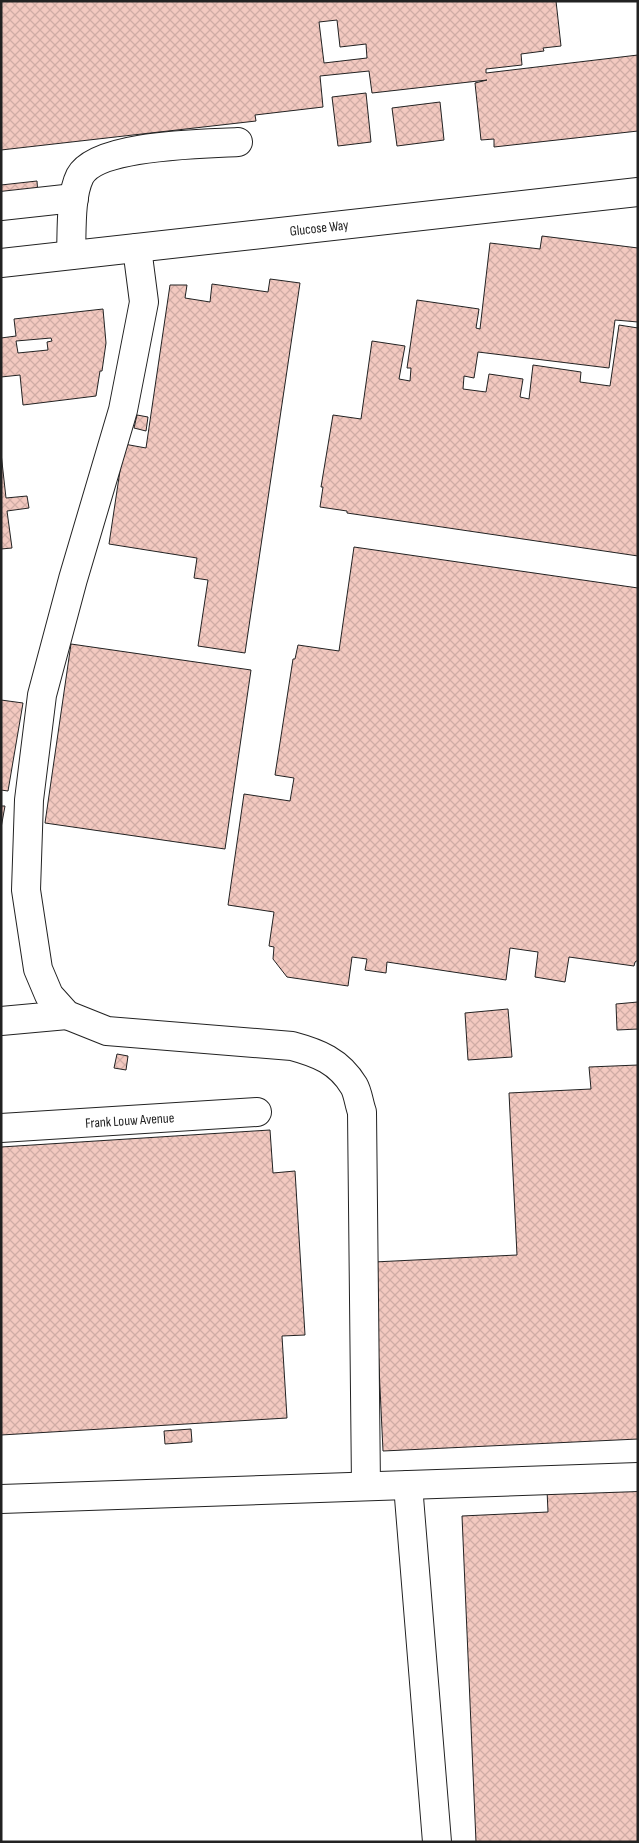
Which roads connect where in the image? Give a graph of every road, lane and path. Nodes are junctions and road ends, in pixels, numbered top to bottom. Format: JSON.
{"nodes":[{"id":1,"x":238,"y":142,"type":"dead end"},
{"id":2,"x":638,"y":192,"type":"edge"},
{"id":3,"x":74,"y":198,"type":"junction"},
{"id":4,"x":1,"y":206,"type":"edge"},
{"id":5,"x":137,"y":248,"type":"junction"},
{"id":6,"x":71,"y":255,"type":"junction"},
{"id":7,"x":1,"y":263,"type":"edge"},
{"id":8,"x":66,"y":1015,"type":"junction"},
{"id":9,"x":1,"y":1021,"type":"edge"},
{"id":10,"x":258,"y":1112,"type":"dead end"},
{"id":11,"x":1,"y":1128,"type":"edge"},
{"id":12,"x":638,"y":1477,"type":"edge"},
{"id":13,"x":408,"y":1485,"type":"junction"},
{"id":14,"x":366,"y":1486,"type":"junction"},
{"id":15,"x":1,"y":1499,"type":"edge"},
{"id":16,"x":437,"y":1842,"type":"edge"}],
"edges":[{"from":1,"to":3,"type":"street"},
{"from":2,"to":5,"type":"street","name":"Glucose Way"},
{"from":3,"to":4,"type":"street"},
{"from":3,"to":6,"type":"street"},
{"from":5,"to":6,"type":"street","name":"Glucose Way"},
{"from":5,"to":8,"type":"street"},
{"from":6,"to":7,"type":"street","name":"Glucose Way"},
{"from":8,"to":9,"type":"street"},
{"from":8,"to":14,"type":"street"},
{"from":10,"to":11,"type":"street","name":"Frank Louw Avenue"},
{"from":12,"to":13,"type":"street"},
{"from":13,"to":14,"type":"street"},
{"from":13,"to":16,"type":"street"},
{"from":14,"to":15,"type":"street"}]}
